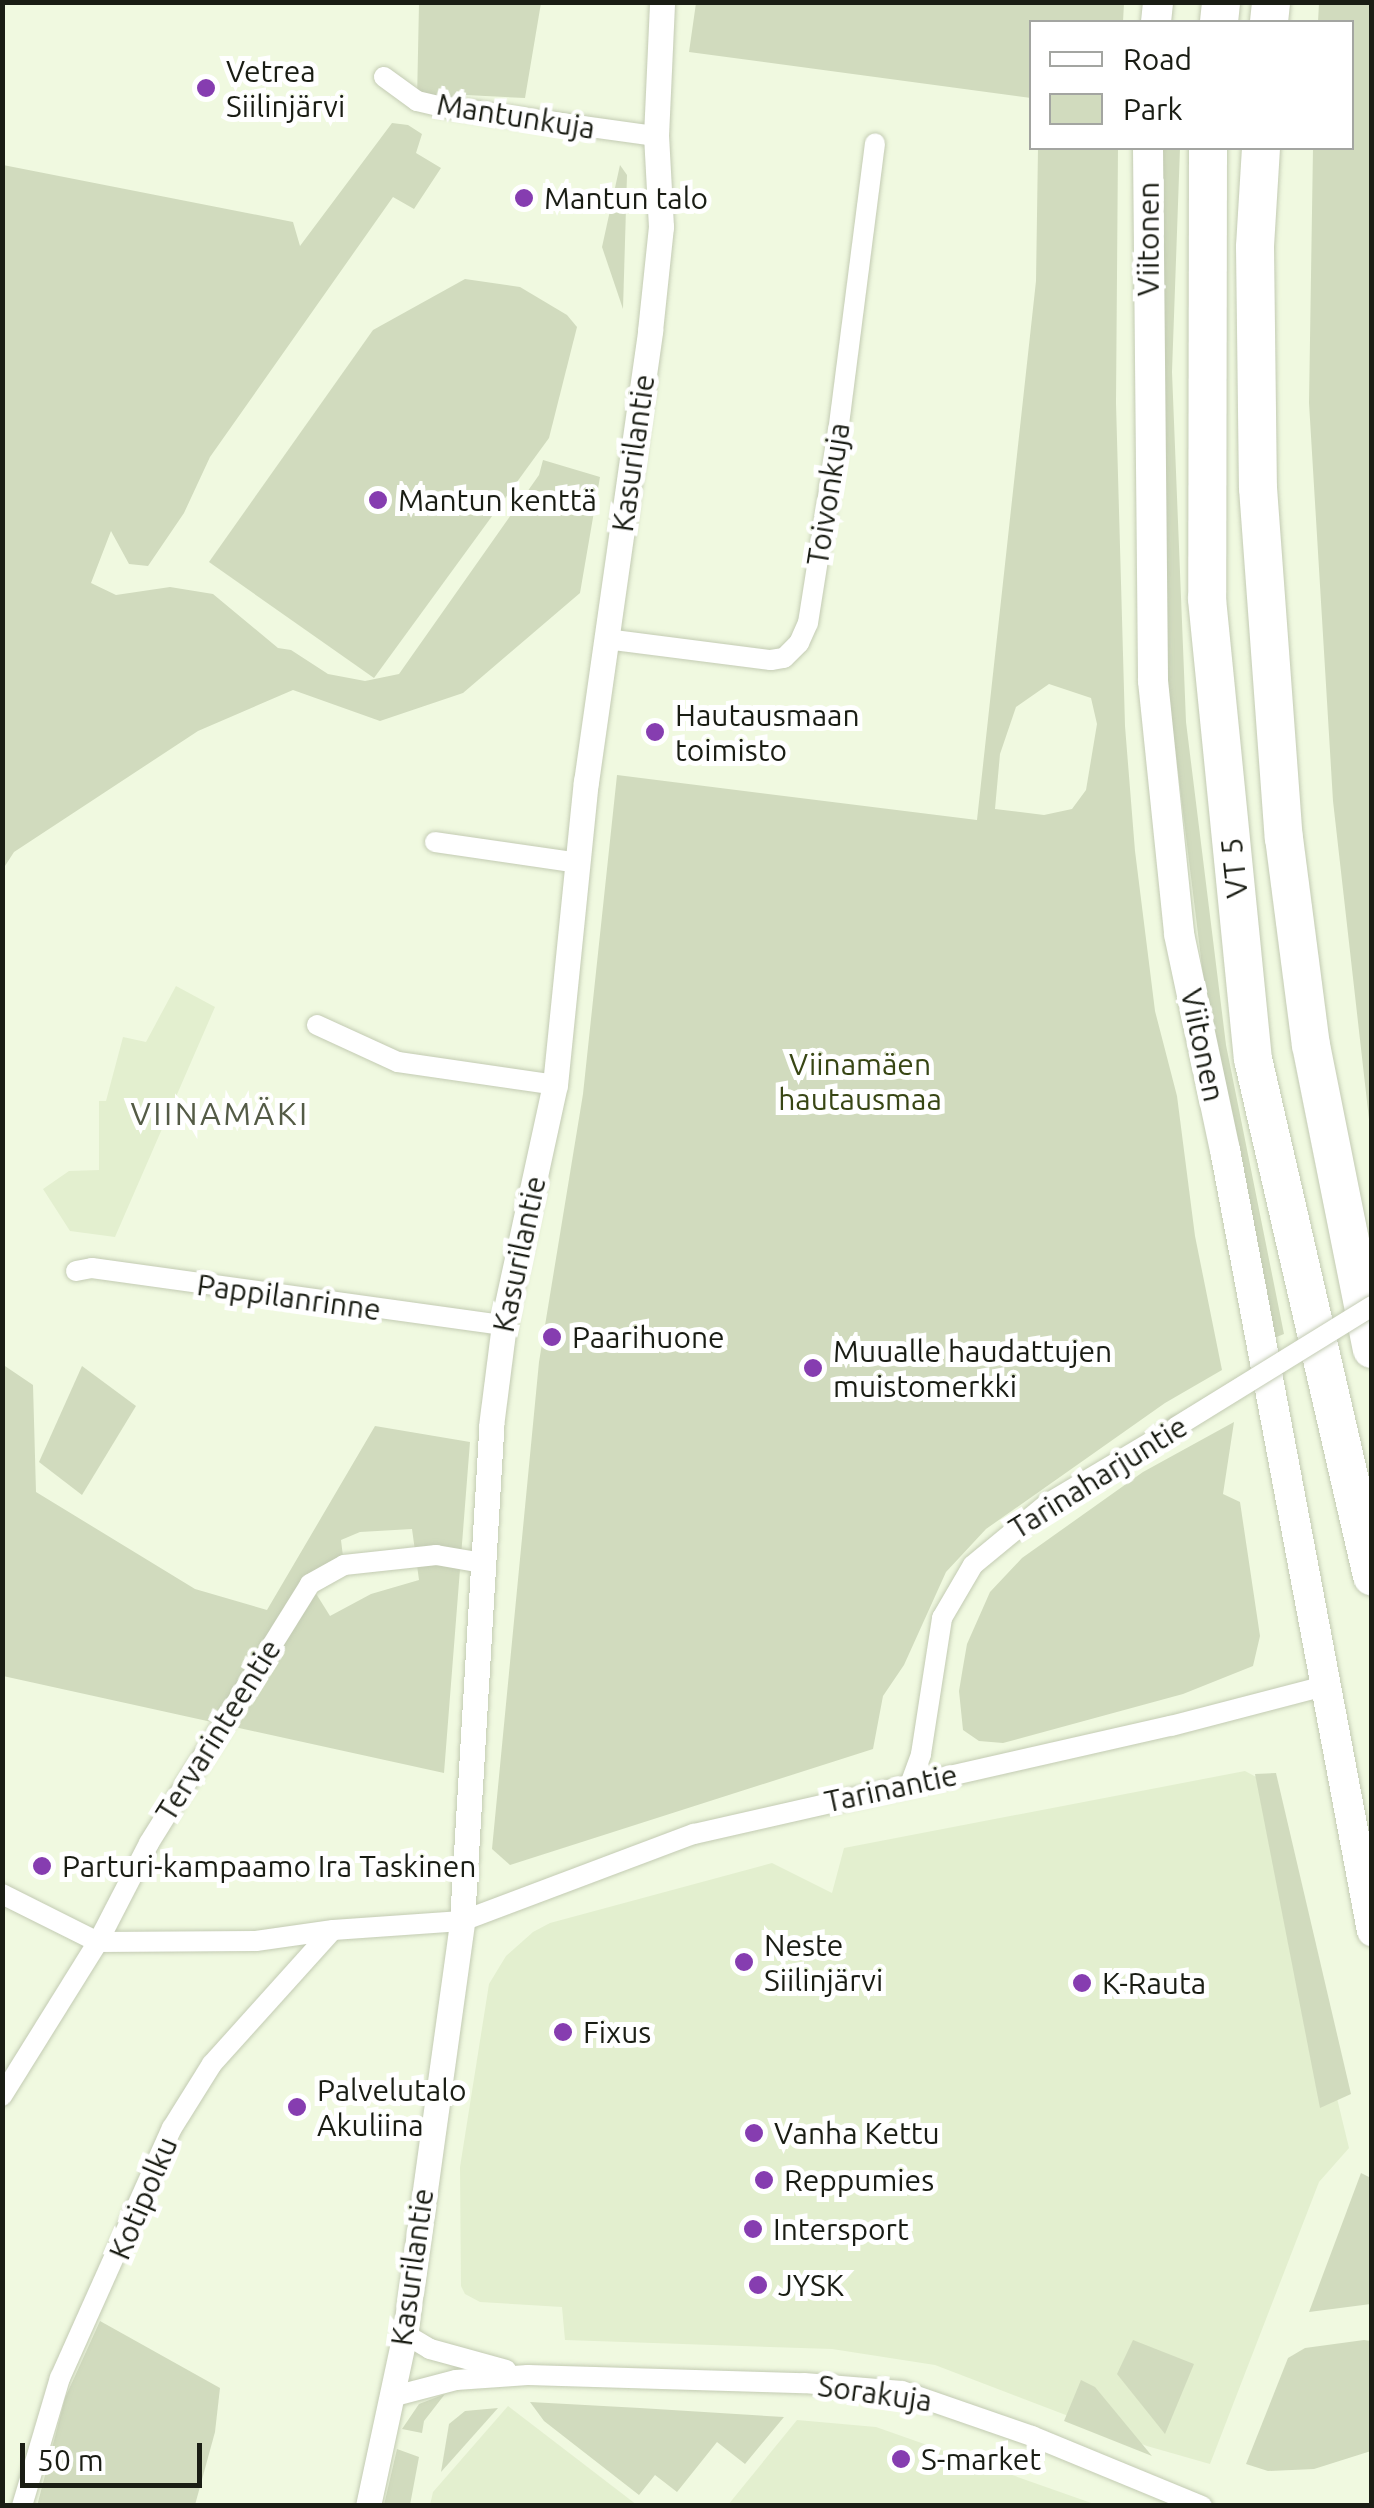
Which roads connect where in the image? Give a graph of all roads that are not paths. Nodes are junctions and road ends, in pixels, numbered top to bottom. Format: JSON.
{"nodes":[{"id":1,"x":662,"y":2,"type":"edge"},
{"id":2,"x":384,"y":78,"type":"dead end"},
{"id":3,"x":656,"y":136,"type":"junction"},
{"id":4,"x":875,"y":143,"type":"dead end"},
{"id":5,"x":1148,"y":150,"type":"edge"},
{"id":6,"x":1208,"y":150,"type":"edge"},
{"id":7,"x":1261,"y":150,"type":"edge"},
{"id":8,"x":606,"y":639,"type":"junction"},
{"id":9,"x":434,"y":842,"type":"dead end"},
{"id":10,"x":579,"y":863,"type":"junction"},
{"id":11,"x":317,"y":1025,"type":"dead end"},
{"id":12,"x":555,"y":1085,"type":"junction"},
{"id":13,"x":76,"y":1270,"type":"dead end"},
{"id":14,"x":1372,"y":1306,"type":"edge"},
{"id":15,"x":504,"y":1325,"type":"junction"},
{"id":16,"x":1372,"y":1349,"type":"edge"},
{"id":17,"x":483,"y":1564,"type":"junction"},
{"id":18,"x":1372,"y":1576,"type":"edge"},
{"id":19,"x":1328,"y":1685,"type":"junction"},
{"id":20,"x":911,"y":1782,"type":"junction"},
{"id":21,"x":2,"y":1894,"type":"edge"},
{"id":22,"x":462,"y":1921,"type":"junction"},
{"id":23,"x":332,"y":1930,"type":"junction"},
{"id":24,"x":1372,"y":1931,"type":"edge"},
{"id":25,"x":98,"y":1942,"type":"junction"},
{"id":26,"x":2,"y":2096,"type":"edge"},
{"id":27,"x":405,"y":2334,"type":"junction"},
{"id":28,"x":528,"y":2375,"type":"junction"},
{"id":29,"x":391,"y":2397,"type":"junction"},
{"id":30,"x":22,"y":2506,"type":"edge"},
{"id":31,"x":368,"y":2506,"type":"edge"},
{"id":32,"x":1202,"y":2506,"type":"edge"}],
"edges":[{"from":1,"to":3,"type":"street","name":"Kasurilantie"},
{"from":2,"to":3,"type":"street","name":"Mantunkuja"},
{"from":3,"to":8,"type":"street","name":"Kasurilantie"},
{"from":4,"to":8,"type":"street","name":"Toivonkuja"},
{"from":5,"to":19,"type":"main road","name":"Viitonen"},
{"from":6,"to":18,"type":"highway","name":"VT 5"},
{"from":7,"to":16,"type":"highway","name":"VT 5"},
{"from":8,"to":10,"type":"street","name":"Kasurilantie"},
{"from":9,"to":10,"type":"street"},
{"from":10,"to":12,"type":"street","name":"Kasurilantie"},
{"from":11,"to":12,"type":"street"},
{"from":12,"to":15,"type":"street","name":"Kasurilantie"},
{"from":13,"to":15,"type":"street","name":"Pappilanrinne"},
{"from":14,"to":20,"type":"street","name":"Tarinaharjuntie","bridge":true},
{"from":15,"to":17,"type":"street","name":"Kasurilantie"},
{"from":17,"to":22,"type":"street","name":"Kasurilantie"},
{"from":17,"to":25,"type":"street","name":"Tervarinteentie"},
{"from":19,"to":20,"type":"street","name":"Tarinantie"},
{"from":19,"to":24,"type":"main road","name":"Viitonen"},
{"from":20,"to":22,"type":"street","name":"Tarinantie"},
{"from":21,"to":25,"type":"street"},
{"from":22,"to":23,"type":"street","name":"Tarinantie"},
{"from":22,"to":27,"type":"street","name":"Kasurilantie"},
{"from":23,"to":25,"type":"street","name":"Tarinantie"},
{"from":23,"to":30,"type":"street","name":"Kotipolku"},
{"from":25,"to":26,"type":"street","name":"Tervarinteentie"},
{"from":27,"to":28,"type":"street","name":"Sorakuja"},
{"from":27,"to":29,"type":"street","name":"Kasurilantie"},
{"from":28,"to":29,"type":"street","name":"Sorakuja"},
{"from":28,"to":32,"type":"street","name":"Sorakuja"},
{"from":29,"to":31,"type":"street","name":"Kasurilantie"}]}
